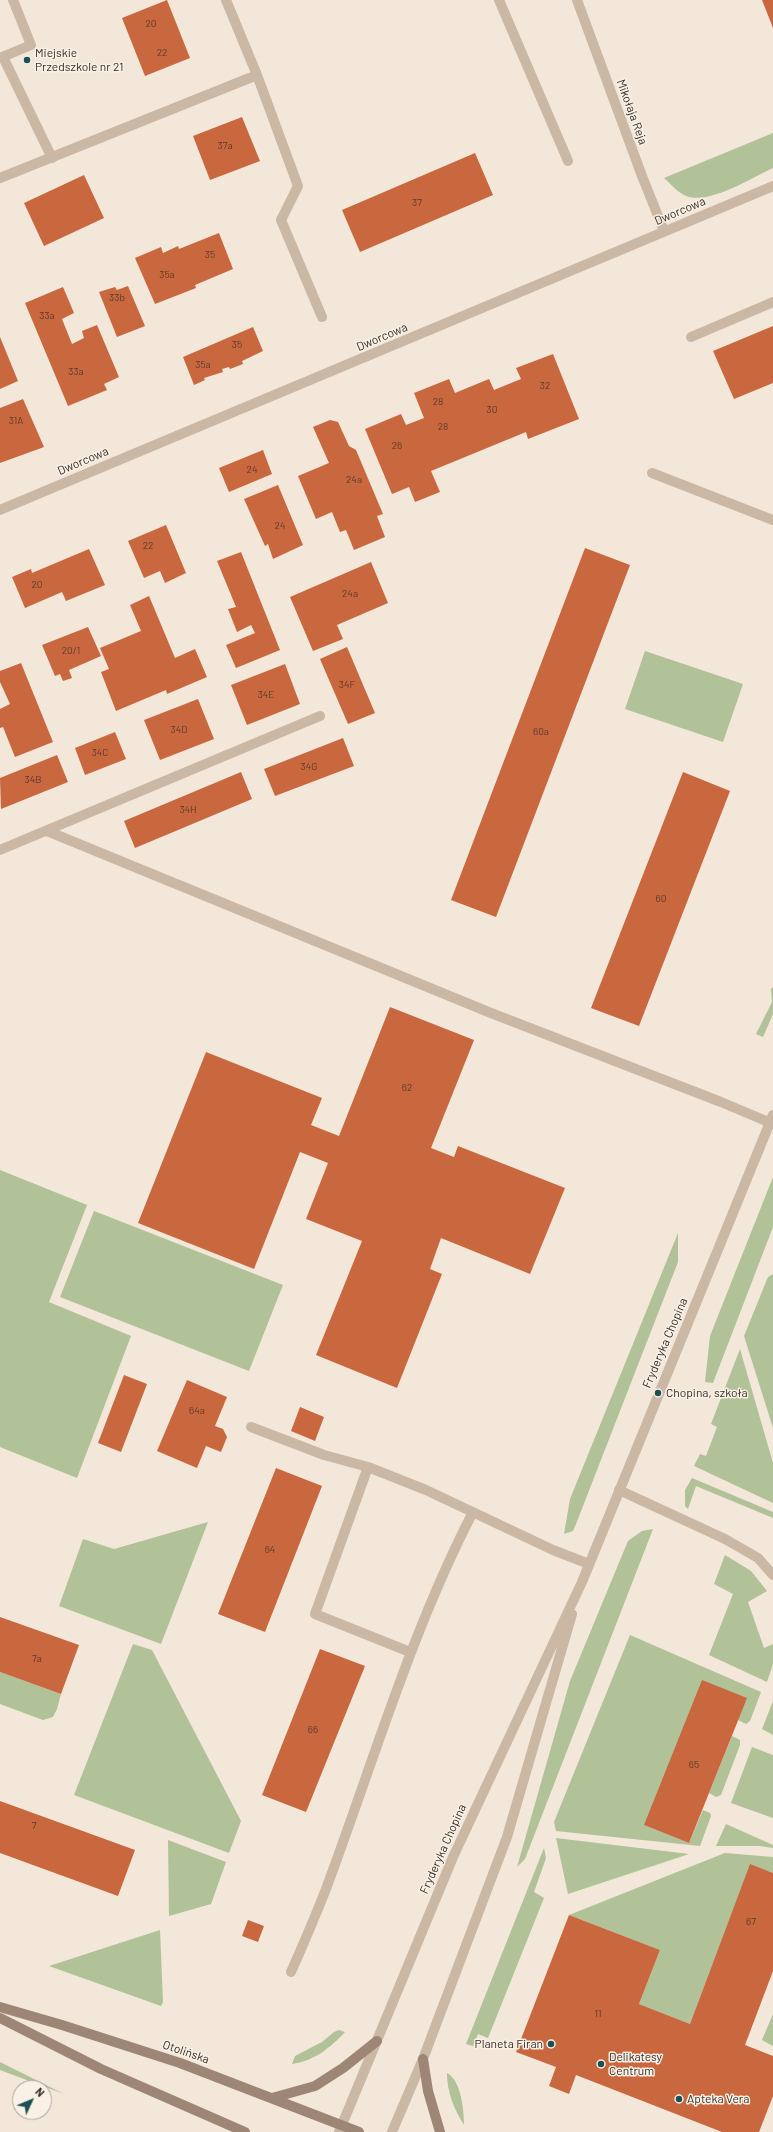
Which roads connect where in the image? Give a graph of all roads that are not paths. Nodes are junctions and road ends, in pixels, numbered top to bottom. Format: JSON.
{"nodes":[{"id":1,"x":13,"y":0,"type":"edge"},
{"id":2,"x":226,"y":0,"type":"edge"},
{"id":3,"x":500,"y":0,"type":"edge"},
{"id":4,"x":577,"y":0,"type":"edge"},
{"id":5,"x":2,"y":57,"type":"edge"},
{"id":6,"x":257,"y":75,"type":"junction"},
{"id":7,"x":52,"y":158,"type":"junction"},
{"id":8,"x":568,"y":161,"type":"dead end"},
{"id":9,"x":0,"y":178,"type":"edge"},
{"id":10,"x":773,"y":186,"type":"edge"},
{"id":11,"x":664,"y":231,"type":"junction"},
{"id":12,"x":773,"y":302,"type":"edge"},
{"id":13,"x":322,"y":317,"type":"dead end"},
{"id":14,"x":691,"y":338,"type":"dead end"},
{"id":15,"x":652,"y":473,"type":"dead end"},
{"id":16,"x":0,"y":510,"type":"edge"},
{"id":17,"x":773,"y":520,"type":"edge"},
{"id":18,"x":320,"y":716,"type":"dead end"},
{"id":19,"x":47,"y":831,"type":"junction"},
{"id":20,"x":0,"y":850,"type":"edge"},
{"id":21,"x":772,"y":1121,"type":"edge"},
{"id":22,"x":251,"y":1427,"type":"dead end"},
{"id":23,"x":368,"y":1467,"type":"junction"},
{"id":24,"x":619,"y":1490,"type":"junction"},
{"id":25,"x":473,"y":1512,"type":"junction"},
{"id":26,"x":589,"y":1564,"type":"junction"},
{"id":27,"x":773,"y":1575,"type":"edge"},
{"id":28,"x":582,"y":1582,"type":"junction"},
{"id":29,"x":410,"y":1652,"type":"junction"},
{"id":30,"x":291,"y":1972,"type":"dead end"},
{"id":31,"x":0,"y":2007,"type":"edge"},
{"id":32,"x":0,"y":2018,"type":"edge"},
{"id":33,"x":377,"y":2041,"type":"junction"},
{"id":34,"x":423,"y":2060,"type":"junction"},
{"id":35,"x":272,"y":2098,"type":"junction"},
{"id":36,"x":340,"y":2129,"type":"edge"},
{"id":37,"x":245,"y":2132,"type":"edge"},
{"id":38,"x":359,"y":2132,"type":"edge"},
{"id":39,"x":392,"y":2132,"type":"edge"},
{"id":40,"x":440,"y":2132,"type":"edge"}],
"edges":[{"from":1,"to":5,"type":"street"},
{"from":2,"to":6,"type":"street"},
{"from":3,"to":8,"type":"street"},
{"from":4,"to":11,"type":"street","name":"Mikołaja Reja"},
{"from":5,"to":7,"type":"street"},
{"from":6,"to":7,"type":"street"},
{"from":6,"to":13,"type":"street"},
{"from":7,"to":9,"type":"street"},
{"from":10,"to":11,"type":"street","name":"Dworcowa"},
{"from":11,"to":16,"type":"street","name":"Dworcowa"},
{"from":12,"to":14,"type":"street"},
{"from":15,"to":17,"type":"street"},
{"from":18,"to":19,"type":"street"},
{"from":19,"to":20,"type":"street"},
{"from":19,"to":21,"type":"street"},
{"from":21,"to":24,"type":"street","name":"Fryderyka Chopina"},
{"from":22,"to":23,"type":"street"},
{"from":23,"to":25,"type":"street"},
{"from":23,"to":29,"type":"street"},
{"from":24,"to":26,"type":"street","name":"Fryderyka Chopina"},
{"from":24,"to":27,"type":"street"},
{"from":25,"to":26,"type":"street"},
{"from":25,"to":29,"type":"street"},
{"from":26,"to":28,"type":"street","name":"Fryderyka Chopina"},
{"from":28,"to":33,"type":"street","name":"Fryderyka Chopina"},
{"from":28,"to":34,"type":"street","name":"Fryderyka Chopina"},
{"from":29,"to":30,"type":"street"},
{"from":31,"to":35,"type":"main road","name":"Otolińska"},
{"from":32,"to":37,"type":"main road"},
{"from":33,"to":35,"type":"main road"},
{"from":33,"to":36,"type":"street","name":"Fryderyka Chopina"},
{"from":34,"to":39,"type":"street","name":"Fryderyka Chopina"},
{"from":34,"to":40,"type":"main road"},
{"from":35,"to":36,"type":"main road","name":"Otolińska"},
{"from":36,"to":38,"type":"main road","name":"Otolińska"}]}
